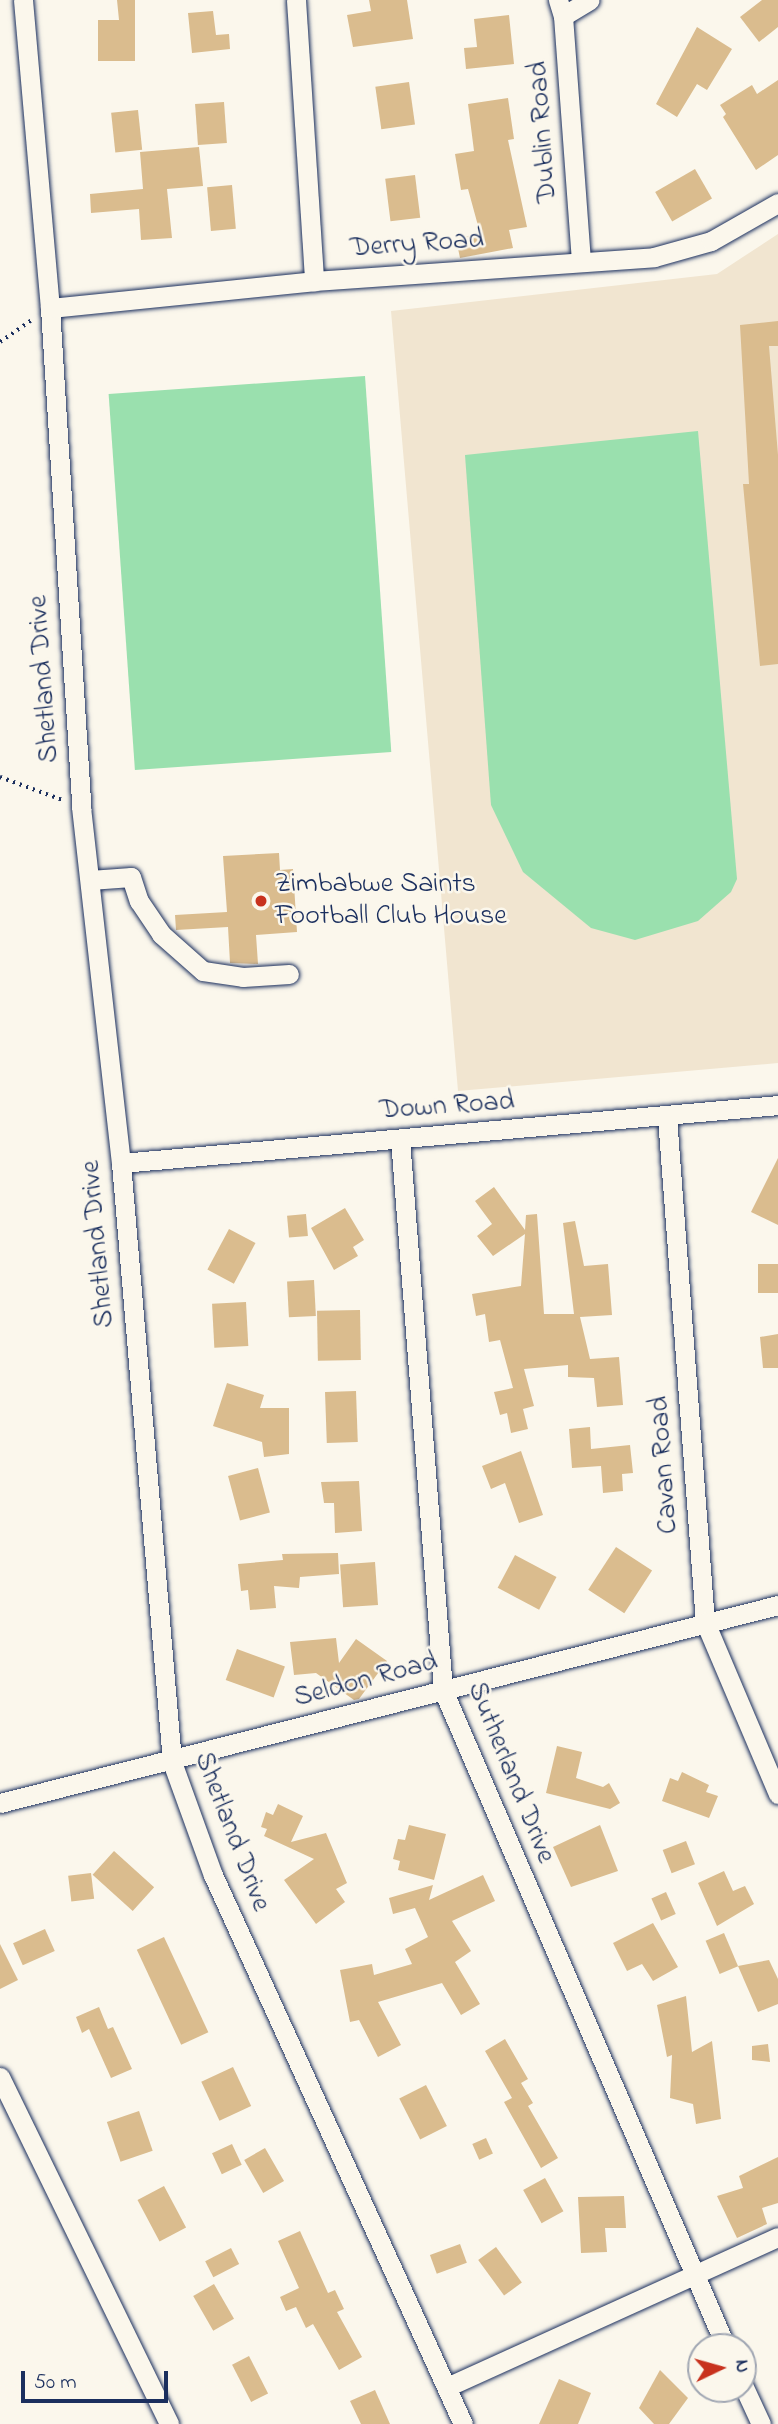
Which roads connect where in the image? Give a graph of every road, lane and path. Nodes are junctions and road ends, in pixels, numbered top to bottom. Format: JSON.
{"nodes":[{"id":1,"x":23,"y":0,"type":"edge"},
{"id":2,"x":296,"y":0,"type":"edge"},
{"id":3,"x":590,"y":0,"type":"edge"},
{"id":4,"x":561,"y":8,"type":"edge"},
{"id":5,"x":778,"y":203,"type":"edge"},
{"id":6,"x":581,"y":260,"type":"junction"},
{"id":7,"x":314,"y":281,"type":"junction"},
{"id":8,"x":50,"y":307,"type":"junction"},
{"id":9,"x":0,"y":342,"type":"edge"},
{"id":10,"x":0,"y":777,"type":"edge"},
{"id":11,"x":81,"y":807,"type":"junction"},
{"id":12,"x":90,"y":880,"type":"junction"},
{"id":13,"x":289,"y":974,"type":"dead end"},
{"id":14,"x":778,"y":1105,"type":"edge"},
{"id":15,"x":667,"y":1117,"type":"junction"},
{"id":16,"x":400,"y":1139,"type":"junction"},
{"id":17,"x":121,"y":1163,"type":"junction"},
{"id":18,"x":778,"y":1605,"type":"edge"},
{"id":19,"x":705,"y":1622,"type":"junction"},
{"id":20,"x":443,"y":1690,"type":"junction"},
{"id":21,"x":172,"y":1762,"type":"junction"},
{"id":22,"x":778,"y":1794,"type":"edge"},
{"id":23,"x":0,"y":1803,"type":"edge"},
{"id":24,"x":0,"y":2077,"type":"edge"},
{"id":25,"x":778,"y":2237,"type":"edge"},
{"id":26,"x":692,"y":2274,"type":"junction"},
{"id":27,"x":719,"y":2333,"type":"edge"},
{"id":28,"x":447,"y":2387,"type":"junction"},
{"id":29,"x":751,"y":2403,"type":"edge"},
{"id":30,"x":169,"y":2424,"type":"edge"},
{"id":31,"x":463,"y":2424,"type":"edge"},
{"id":32,"x":761,"y":2424,"type":"edge"}],
"edges":[{"from":1,"to":8,"type":"street","name":"Shetland Drive"},
{"from":2,"to":7,"type":"street"},
{"from":3,"to":4,"type":"street"},
{"from":4,"to":6,"type":"street","name":"Dublin Road"},
{"from":5,"to":6,"type":"street","name":"Derry Road"},
{"from":6,"to":7,"type":"street","name":"Derry Road"},
{"from":7,"to":8,"type":"street","name":"Derry Road"},
{"from":8,"to":9,"type":"path"},
{"from":8,"to":11,"type":"street","name":"Shetland Drive"},
{"from":10,"to":11,"type":"path"},
{"from":11,"to":12,"type":"street","name":"Shetland Drive"},
{"from":12,"to":13,"type":"street"},
{"from":12,"to":17,"type":"street","name":"Shetland Drive"},
{"from":14,"to":15,"type":"street","name":"Down Road"},
{"from":15,"to":16,"type":"street","name":"Down Road"},
{"from":15,"to":19,"type":"street","name":"Cavan Road"},
{"from":16,"to":17,"type":"street","name":"Down Road"},
{"from":16,"to":20,"type":"street","name":"Sutherland Drive"},
{"from":17,"to":21,"type":"street","name":"Shetland Drive"},
{"from":18,"to":19,"type":"street","name":"Seldon Road"},
{"from":19,"to":20,"type":"street","name":"Seldon Road"},
{"from":19,"to":22,"type":"street","name":"Cavan Road"},
{"from":20,"to":21,"type":"street","name":"Seldon Road"},
{"from":20,"to":26,"type":"street","name":"Sutherland Drive"},
{"from":21,"to":23,"type":"street","name":"Seldon Road"},
{"from":21,"to":28,"type":"street","name":"Shetland Drive"},
{"from":24,"to":30,"type":"street"},
{"from":25,"to":26,"type":"street"},
{"from":26,"to":27,"type":"street","name":"Sutherland Drive"},
{"from":26,"to":28,"type":"street"},
{"from":28,"to":31,"type":"street","name":"Shetland Drive"},
{"from":29,"to":32,"type":"street"}]}
